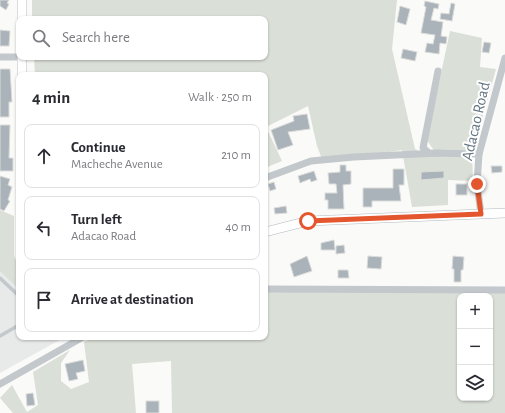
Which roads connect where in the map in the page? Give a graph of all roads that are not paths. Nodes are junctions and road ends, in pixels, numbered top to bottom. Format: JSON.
{"nodes":[{"id":1,"x":22,"y":0,"type":"edge"},
{"id":2,"x":22,"y":16,"type":"edge"},
{"id":3,"x":0,"y":57,"type":"edge"},
{"id":4,"x":16,"y":57,"type":"edge"},
{"id":5,"x":505,"y":58,"type":"edge"},
{"id":6,"x":22,"y":60,"type":"edge"},
{"id":7,"x":438,"y":71,"type":"dead end"},
{"id":8,"x":22,"y":72,"type":"edge"},
{"id":9,"x":439,"y":153,"type":"junction"},
{"id":10,"x":479,"y":154,"type":"junction"},
{"id":11,"x":268,"y":177,"type":"edge"},
{"id":12,"x":505,"y":213,"type":"edge"},
{"id":13,"x":481,"y":214,"type":"junction"},
{"id":14,"x":268,"y":231,"type":"edge"},
{"id":15,"x":0,"y":278,"type":"edge"},
{"id":16,"x":268,"y":288,"type":"edge"},
{"id":17,"x":505,"y":290,"type":"edge"},
{"id":18,"x":16,"y":293,"type":"edge"},
{"id":19,"x":16,"y":327,"type":"edge"},
{"id":20,"x":0,"y":336,"type":"edge"},
{"id":21,"x":78,"y":340,"type":"edge"},
{"id":22,"x":0,"y":384,"type":"edge"}],
"edges":[{"from":1,"to":2,"type":"main road"},
{"from":3,"to":4,"type":"street"},
{"from":5,"to":10,"type":"street","name":"Adacao Road"},
{"from":6,"to":8,"type":"main road"},
{"from":7,"to":9,"type":"street"},
{"from":9,"to":10,"type":"street"},
{"from":9,"to":11,"type":"street"},
{"from":10,"to":13,"type":"street","name":"Adacao Road"},
{"from":12,"to":13,"type":"main road"},
{"from":13,"to":14,"type":"main road"},
{"from":15,"to":18,"type":"lane"},
{"from":16,"to":17,"type":"street"},
{"from":19,"to":20,"type":"lane"},
{"from":21,"to":22,"type":"street"}]}
